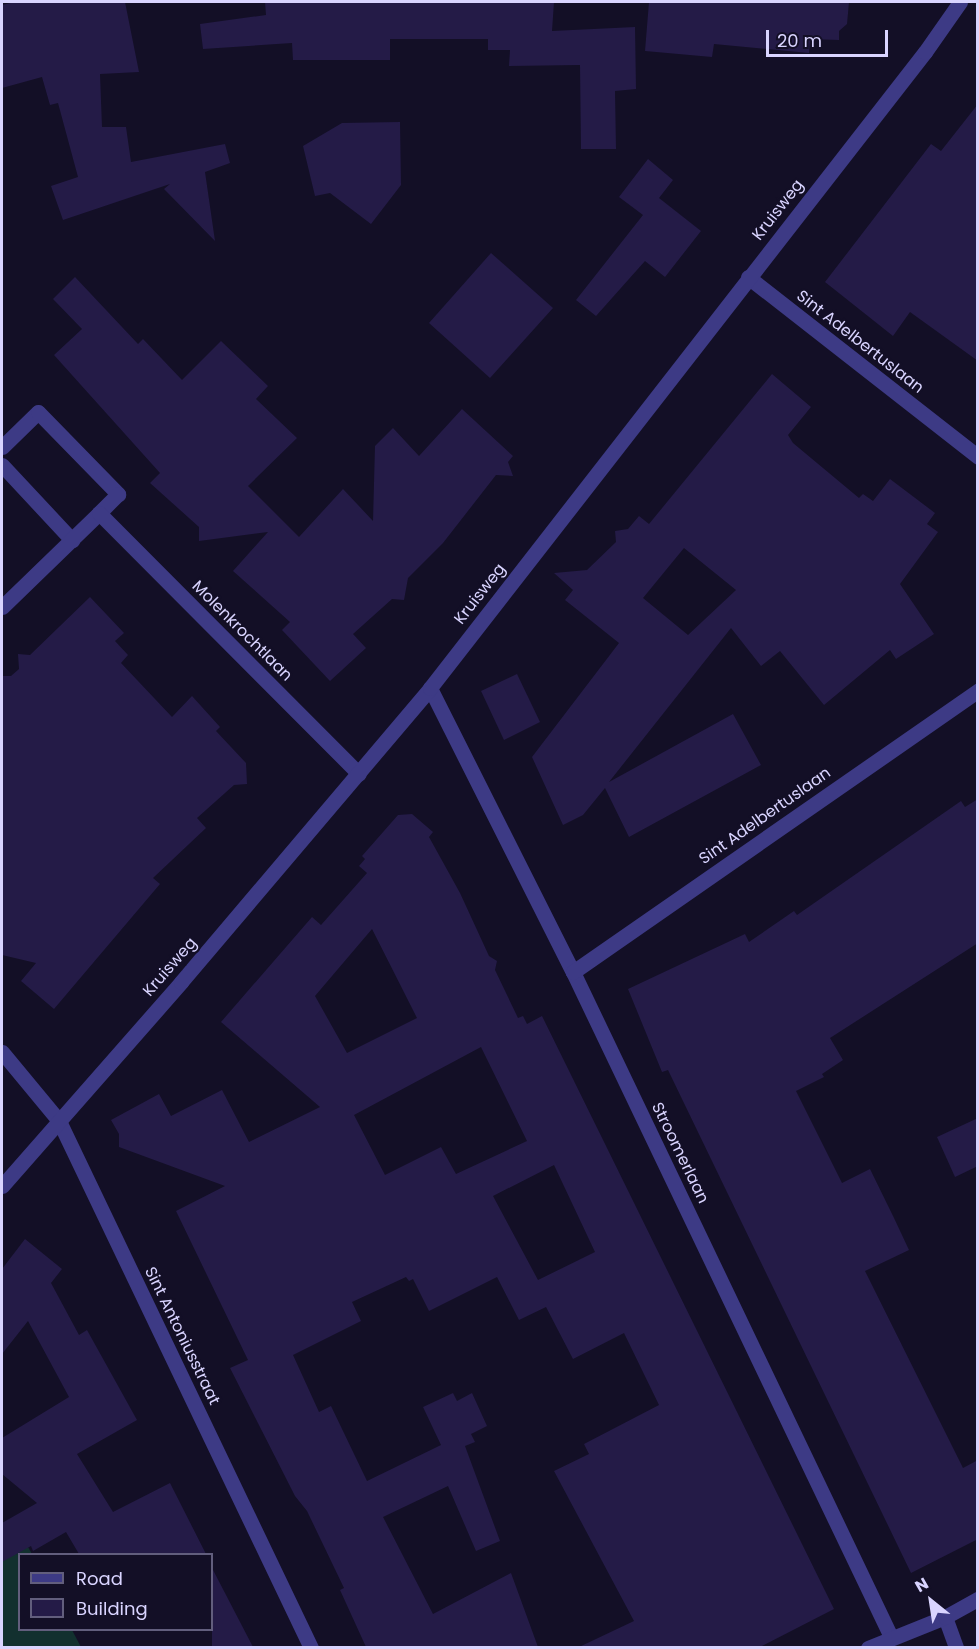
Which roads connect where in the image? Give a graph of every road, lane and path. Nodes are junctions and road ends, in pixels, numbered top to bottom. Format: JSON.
{"nodes":[{"id":1,"x":960,"y":2,"type":"edge"},
{"id":2,"x":748,"y":277,"type":"junction"},
{"id":3,"x":2,"y":447,"type":"edge"},
{"id":4,"x":978,"y":457,"type":"edge"},
{"id":5,"x":2,"y":465,"type":"edge"},
{"id":6,"x":99,"y":513,"type":"junction"},
{"id":7,"x":72,"y":540,"type":"junction"},
{"id":8,"x":2,"y":607,"type":"edge"},
{"id":9,"x":430,"y":688,"type":"junction"},
{"id":10,"x":978,"y":690,"type":"edge"},
{"id":11,"x":359,"y":774,"type":"junction"},
{"id":12,"x":573,"y":972,"type":"junction"},
{"id":13,"x":2,"y":1052,"type":"edge"},
{"id":14,"x":59,"y":1121,"type":"junction"},
{"id":15,"x":2,"y":1186,"type":"edge"},
{"id":16,"x":978,"y":1599,"type":"edge"},
{"id":17,"x":945,"y":1617,"type":"junction"},
{"id":18,"x":891,"y":1637,"type":"junction"},
{"id":19,"x":311,"y":1647,"type":"edge"},
{"id":20,"x":868,"y":1647,"type":"edge"},
{"id":21,"x":956,"y":1647,"type":"edge"}],
"edges":[{"from":1,"to":2,"type":"street","name":"Kruisweg"},
{"from":2,"to":4,"type":"street","name":"Sint Adelbertuslaan"},
{"from":2,"to":9,"type":"street","name":"Kruisweg"},
{"from":3,"to":6,"type":"street"},
{"from":5,"to":7,"type":"street"},
{"from":6,"to":7,"type":"street"},
{"from":6,"to":11,"type":"street","name":"Molenkrochtlaan"},
{"from":7,"to":8,"type":"street"},
{"from":9,"to":11,"type":"street","name":"Kruisweg"},
{"from":9,"to":12,"type":"street","name":"Stroomerlaan"},
{"from":10,"to":12,"type":"street","name":"Sint Adelbertuslaan"},
{"from":11,"to":14,"type":"street","name":"Kruisweg"},
{"from":12,"to":18,"type":"street","name":"Stroomerlaan"},
{"from":13,"to":14,"type":"street","name":"Sint Antoniusstraat"},
{"from":14,"to":15,"type":"street","name":"Kruisweg"},
{"from":14,"to":19,"type":"street","name":"Sint Antoniusstraat"},
{"from":16,"to":17,"type":"street"},
{"from":17,"to":18,"type":"street"},
{"from":17,"to":21,"type":"street"},
{"from":18,"to":20,"type":"street"}]}
